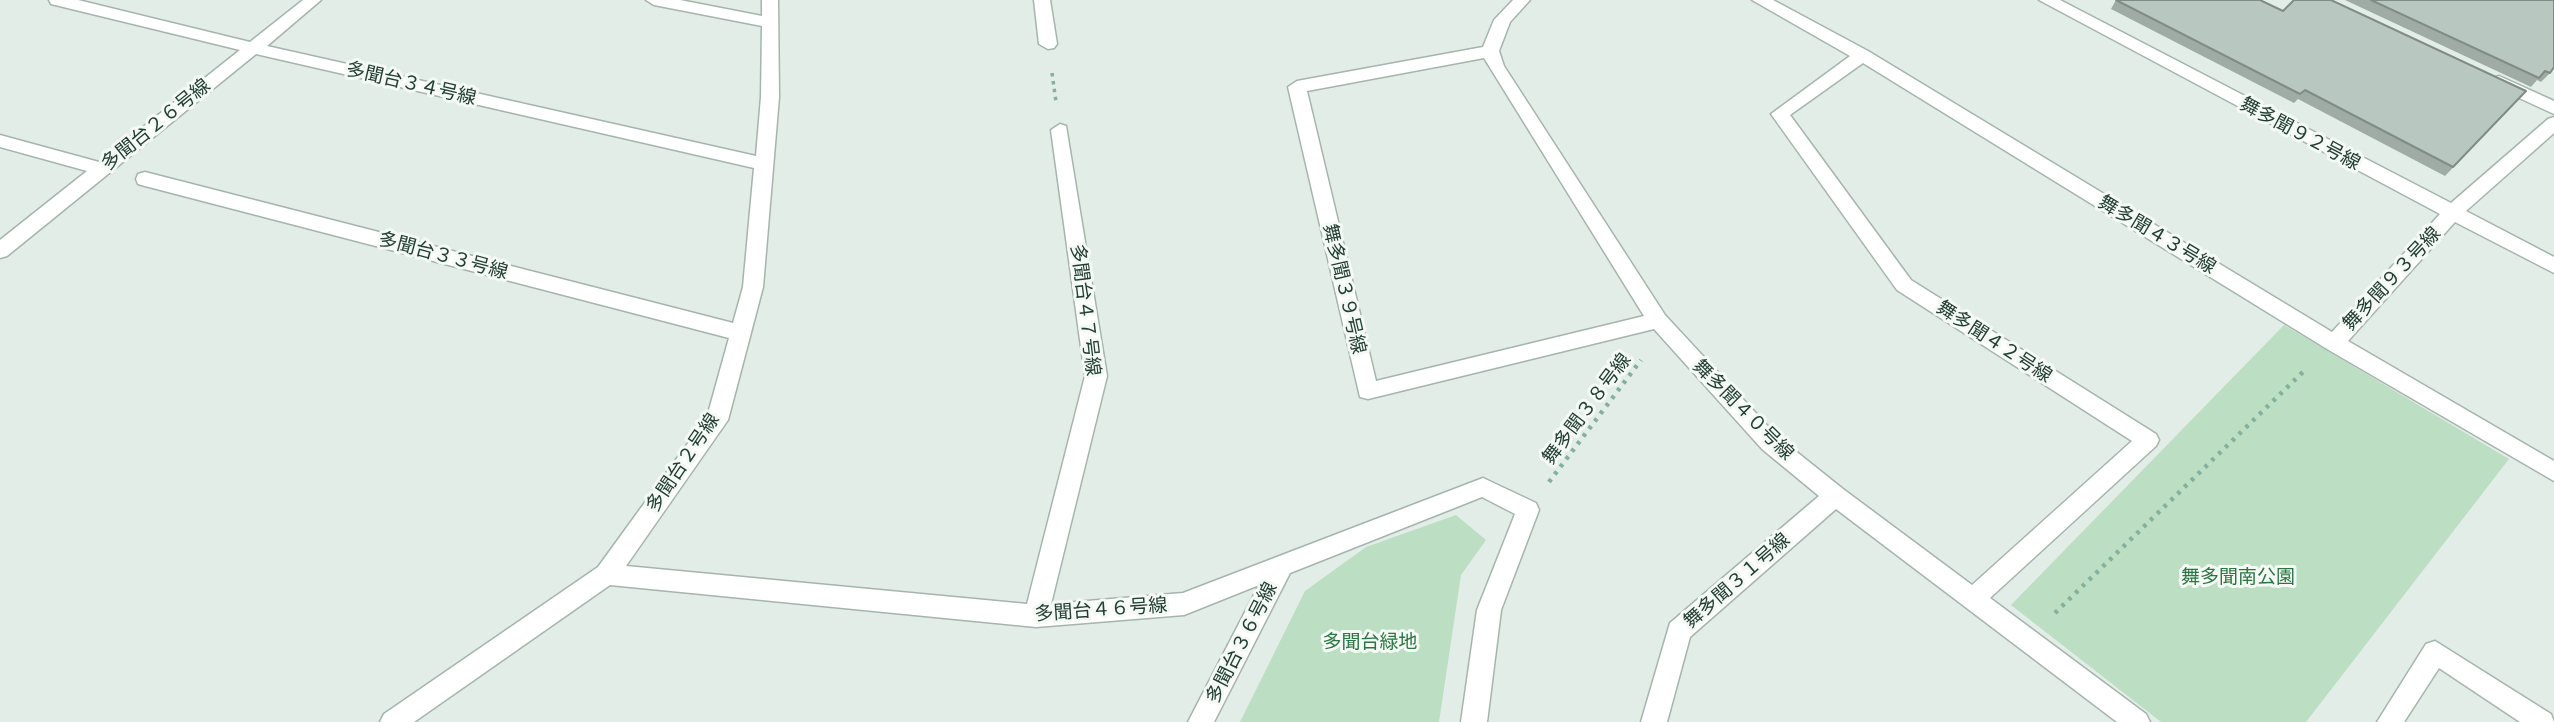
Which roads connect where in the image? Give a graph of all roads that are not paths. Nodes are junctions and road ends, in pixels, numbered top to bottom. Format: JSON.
{"nodes":[{"id":1,"x":58,"y":0,"type":"edge"},
{"id":2,"x":313,"y":0,"type":"edge"},
{"id":3,"x":654,"y":0,"type":"edge"},
{"id":4,"x":770,"y":0,"type":"edge"},
{"id":5,"x":1042,"y":0,"type":"edge"},
{"id":6,"x":1522,"y":0,"type":"edge"},
{"id":7,"x":1760,"y":0,"type":"edge"},
{"id":8,"x":2047,"y":0,"type":"edge"},
{"id":9,"x":771,"y":23,"type":"junction"},
{"id":10,"x":1048,"y":44,"type":"road end"},
{"id":11,"x":253,"y":48,"type":"junction"},
{"id":12,"x":1490,"y":51,"type":"junction"},
{"id":13,"x":1862,"y":55,"type":"junction"},
{"id":14,"x":2482,"y":74,"type":"edge"},
{"id":15,"x":2554,"y":108,"type":"edge"},
{"id":16,"x":2554,"y":123,"type":"edge"},
{"id":17,"x":1059,"y":130,"type":"road end"},
{"id":18,"x":0,"y":141,"type":"edge"},
{"id":19,"x":764,"y":164,"type":"junction"},
{"id":20,"x":102,"y":169,"type":"junction"},
{"id":21,"x":145,"y":179,"type":"dead end"},
{"id":22,"x":2451,"y":214,"type":"junction"},
{"id":23,"x":0,"y":251,"type":"edge"},
{"id":24,"x":2554,"y":266,"type":"edge"},
{"id":25,"x":1658,"y":320,"type":"junction"},
{"id":26,"x":740,"y":333,"type":"junction"},
{"id":27,"x":2334,"y":343,"type":"junction"},
{"id":28,"x":2554,"y":472,"type":"edge"},
{"id":29,"x":1835,"y":496,"type":"junction"},
{"id":30,"x":1282,"y":565,"type":"junction"},
{"id":31,"x":606,"y":574,"type":"junction"},
{"id":32,"x":1973,"y":599,"type":"junction"},
{"id":33,"x":1036,"y":616,"type":"junction"},
{"id":34,"x":393,"y":722,"type":"edge"},
{"id":35,"x":1201,"y":722,"type":"edge"},
{"id":36,"x":1474,"y":722,"type":"edge"},
{"id":37,"x":1654,"y":722,"type":"edge"},
{"id":38,"x":2137,"y":722,"type":"edge"},
{"id":39,"x":2390,"y":722,"type":"edge"},
{"id":40,"x":2542,"y":722,"type":"edge"}],
"edges":[{"from":1,"to":11,"type":"street","name":"多聞台３４号線"},
{"from":2,"to":11,"type":"street","name":"多聞台２６号線"},
{"from":3,"to":9,"type":"street"},
{"from":4,"to":9,"type":"street","name":"多聞台２号線"},
{"from":5,"to":10,"type":"street"},
{"from":6,"to":12,"type":"street"},
{"from":7,"to":13,"type":"street","name":"舞多聞４３号線"},
{"from":8,"to":22,"type":"street","name":"舞多聞９２号線"},
{"from":9,"to":19,"type":"street","name":"多聞台２号線"},
{"from":11,"to":19,"type":"street","name":"多聞台３４号線"},
{"from":11,"to":20,"type":"street","name":"多聞台２６号線"},
{"from":12,"to":25,"type":"street","name":"舞多聞４０号線"},
{"from":12,"to":25,"type":"street","name":"舞多聞３９号線"},
{"from":13,"to":27,"type":"street","name":"舞多聞４３号線"},
{"from":13,"to":32,"type":"street","name":"舞多聞４２号線"},
{"from":14,"to":15,"type":"street"},
{"from":16,"to":22,"type":"street","name":"舞多聞９３号線"},
{"from":17,"to":33,"type":"street","name":"多聞台４７号線"},
{"from":18,"to":20,"type":"street"},
{"from":19,"to":26,"type":"street","name":"多聞台２号線"},
{"from":20,"to":23,"type":"street","name":"多聞台２６号線"},
{"from":21,"to":26,"type":"street","name":"多聞台３３号線"},
{"from":22,"to":24,"type":"street","name":"舞多聞９２号線"},
{"from":22,"to":27,"type":"street","name":"舞多聞９３号線"},
{"from":25,"to":29,"type":"street","name":"舞多聞４０号線"},
{"from":26,"to":31,"type":"street","name":"多聞台２号線"},
{"from":27,"to":28,"type":"street","name":"舞多聞４３号線"},
{"from":29,"to":32,"type":"street","name":"舞多聞４０号線"},
{"from":29,"to":37,"type":"street","name":"舞多聞３１号線"},
{"from":30,"to":33,"type":"street","name":"多聞台４６号線"},
{"from":30,"to":35,"type":"street","name":"多聞台３６号線"},
{"from":30,"to":36,"type":"street","name":"多聞台４６号線"},
{"from":31,"to":33,"type":"street","name":"多聞台４６号線"},
{"from":31,"to":34,"type":"street","name":"多聞台２号線"},
{"from":32,"to":38,"type":"street","name":"舞多聞４０号線"},
{"from":39,"to":40,"type":"street"}]}
